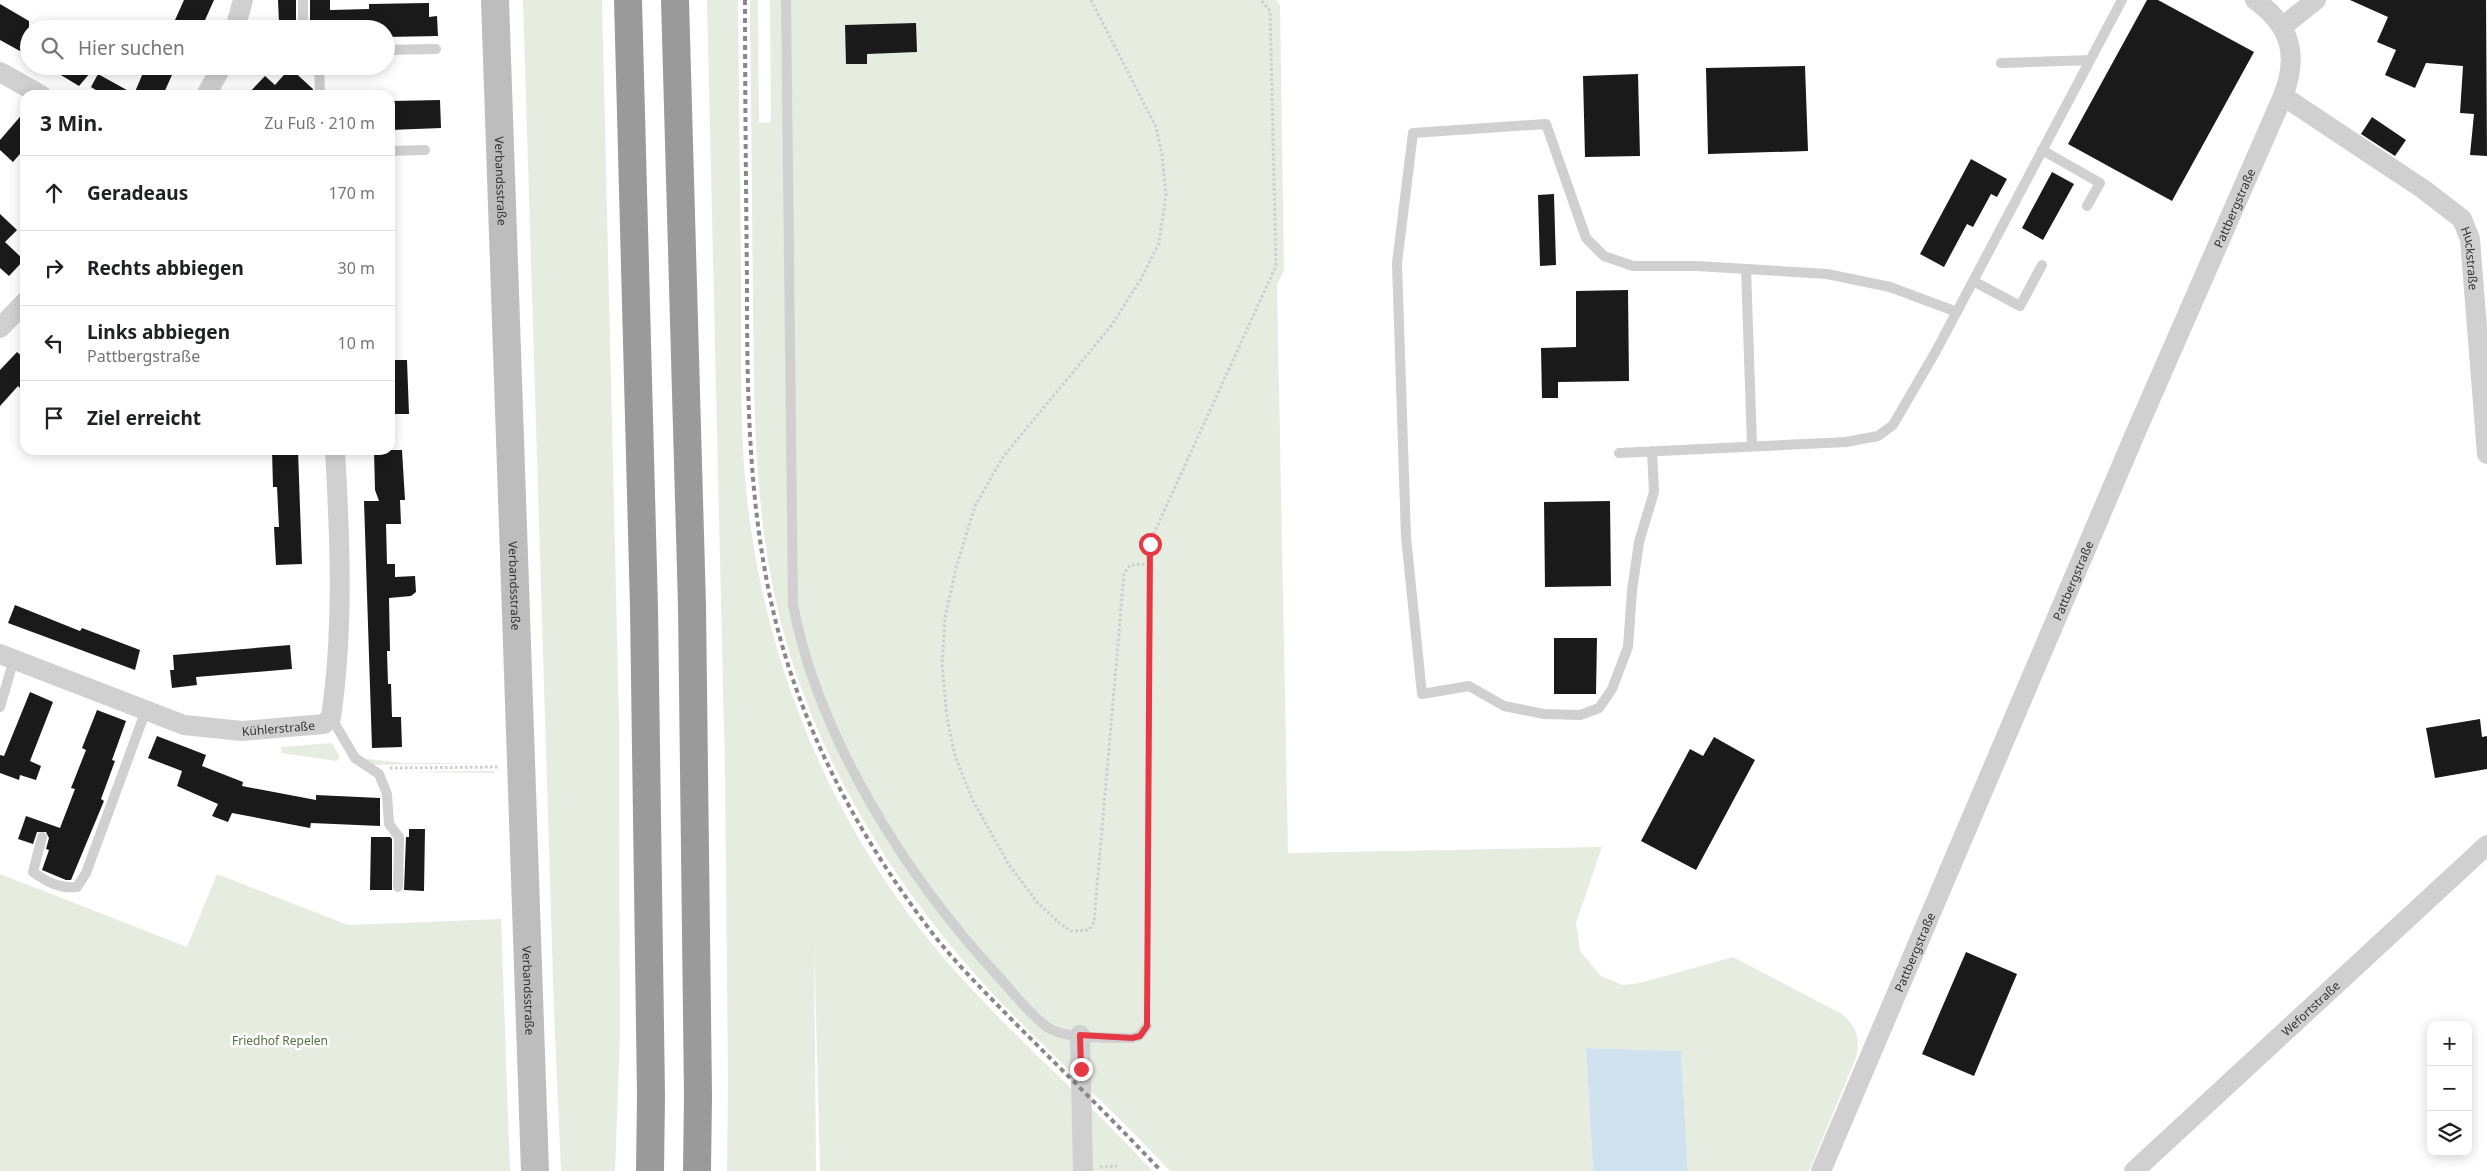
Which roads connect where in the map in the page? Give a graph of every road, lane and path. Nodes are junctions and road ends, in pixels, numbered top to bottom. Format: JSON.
{"nodes":[{"id":1,"x":243,"y":0,"type":"edge"},
{"id":2,"x":303,"y":0,"type":"edge"},
{"id":3,"x":495,"y":0,"type":"edge"},
{"id":4,"x":628,"y":0,"type":"edge"},
{"id":5,"x":676,"y":0,"type":"edge"},
{"id":6,"x":786,"y":0,"type":"edge"},
{"id":7,"x":1091,"y":0,"type":"edge"},
{"id":8,"x":1261,"y":0,"type":"edge"},
{"id":9,"x":2122,"y":0,"type":"edge"},
{"id":10,"x":2255,"y":0,"type":"edge"},
{"id":11,"x":2316,"y":0,"type":"edge"},
{"id":12,"x":237,"y":20,"type":"edge"},
{"id":13,"x":303,"y":20,"type":"edge"},
{"id":14,"x":2282,"y":27,"type":"junction"},
{"id":15,"x":436,"y":49,"type":"dead end"},
{"id":16,"x":395,"y":50,"type":"edge"},
{"id":17,"x":2090,"y":60,"type":"junction"},
{"id":18,"x":2001,"y":63,"type":"dead end"},
{"id":19,"x":0,"y":72,"type":"edge"},
{"id":20,"x":217,"y":75,"type":"edge"},
{"id":21,"x":319,"y":75,"type":"edge"},
{"id":22,"x":32,"y":90,"type":"edge"},
{"id":23,"x":209,"y":90,"type":"edge"},
{"id":24,"x":320,"y":90,"type":"edge"},
{"id":25,"x":2283,"y":96,"type":"junction"},
{"id":26,"x":424,"y":150,"type":"dead end"},
{"id":27,"x":2042,"y":150,"type":"junction"},
{"id":28,"x":395,"y":151,"type":"edge"},
{"id":29,"x":2087,"y":206,"type":"dead end"},
{"id":30,"x":2042,"y":266,"type":"dead end"},
{"id":31,"x":1746,"y":269,"type":"junction"},
{"id":32,"x":1973,"y":281,"type":"junction"},
{"id":33,"x":20,"y":307,"type":"edge"},
{"id":34,"x":1957,"y":312,"type":"junction"},
{"id":35,"x":0,"y":328,"type":"edge"},
{"id":36,"x":1752,"y":445,"type":"junction"},
{"id":37,"x":1652,"y":451,"type":"junction"},
{"id":38,"x":1619,"y":453,"type":"dead end"},
{"id":39,"x":2487,"y":454,"type":"edge"},
{"id":40,"x":335,"y":455,"type":"edge"},
{"id":41,"x":1149,"y":564,"type":"junction"},
{"id":42,"x":7,"y":656,"type":"edge"},
{"id":43,"x":0,"y":706,"type":"edge"},
{"id":44,"x":146,"y":710,"type":"junction"},
{"id":45,"x":331,"y":717,"type":"junction"},
{"id":46,"x":521,"y":766,"type":"junction"},
{"id":47,"x":372,"y":768,"type":"junction"},
{"id":48,"x":42,"y":838,"type":"dead end"},
{"id":49,"x":2487,"y":845,"type":"edge"},
{"id":50,"x":398,"y":887,"type":"dead end"},
{"id":51,"x":1147,"y":1026,"type":"joint"},
{"id":52,"x":1080,"y":1035,"type":"junction"},
{"id":53,"x":535,"y":1171,"type":"edge"},
{"id":54,"x":650,"y":1171,"type":"edge"},
{"id":55,"x":697,"y":1171,"type":"edge"},
{"id":56,"x":1083,"y":1171,"type":"edge"},
{"id":57,"x":1821,"y":1171,"type":"edge"},
{"id":58,"x":2134,"y":1171,"type":"edge"}],
"edges":[{"from":1,"to":12,"type":"street"},
{"from":2,"to":13,"type":"lane"},
{"from":3,"to":46,"type":"main road","name":"Verbandsstraße"},
{"from":4,"to":54,"type":"highway"},
{"from":5,"to":55,"type":"highway"},
{"from":6,"to":52,"type":"lane"},
{"from":7,"to":41,"type":"path"},
{"from":8,"to":41,"type":"path"},
{"from":9,"to":17,"type":"lane"},
{"from":10,"to":14,"type":"street"},
{"from":11,"to":14,"type":"street"},
{"from":14,"to":25,"type":"street","name":"Pattbergstraße"},
{"from":15,"to":16,"type":"lane"},
{"from":17,"to":18,"type":"lane"},
{"from":17,"to":27,"type":"lane"},
{"from":19,"to":22,"type":"street"},
{"from":20,"to":23,"type":"street"},
{"from":21,"to":24,"type":"lane"},
{"from":25,"to":39,"type":"street","name":"Huckstraße"},
{"from":25,"to":57,"type":"street","name":"Pattbergstraße"},
{"from":26,"to":28,"type":"lane"},
{"from":27,"to":29,"type":"lane"},
{"from":27,"to":32,"type":"lane"},
{"from":30,"to":32,"type":"lane"},
{"from":31,"to":34,"type":"lane"},
{"from":31,"to":36,"type":"lane"},
{"from":31,"to":37,"type":"lane"},
{"from":32,"to":34,"type":"lane"},
{"from":33,"to":35,"type":"street"},
{"from":34,"to":36,"type":"lane"},
{"from":36,"to":37,"type":"lane"},
{"from":37,"to":38,"type":"lane"},
{"from":40,"to":45,"type":"street","name":"Kühlerstraße"},
{"from":41,"to":51,"type":"path"},
{"from":42,"to":43,"type":"lane"},
{"from":42,"to":44,"type":"street","name":"Kühlerstraße"},
{"from":44,"to":45,"type":"street","name":"Kühlerstraße"},
{"from":44,"to":48,"type":"lane"},
{"from":45,"to":47,"type":"lane"},
{"from":46,"to":47,"type":"path"},
{"from":46,"to":53,"type":"main road","name":"Verbandsstraße"},
{"from":47,"to":50,"type":"lane"},
{"from":49,"to":58,"type":"street","name":"Wefortstraße"},
{"from":51,"to":52,"type":"lane"},
{"from":52,"to":56,"type":"street"}]}
